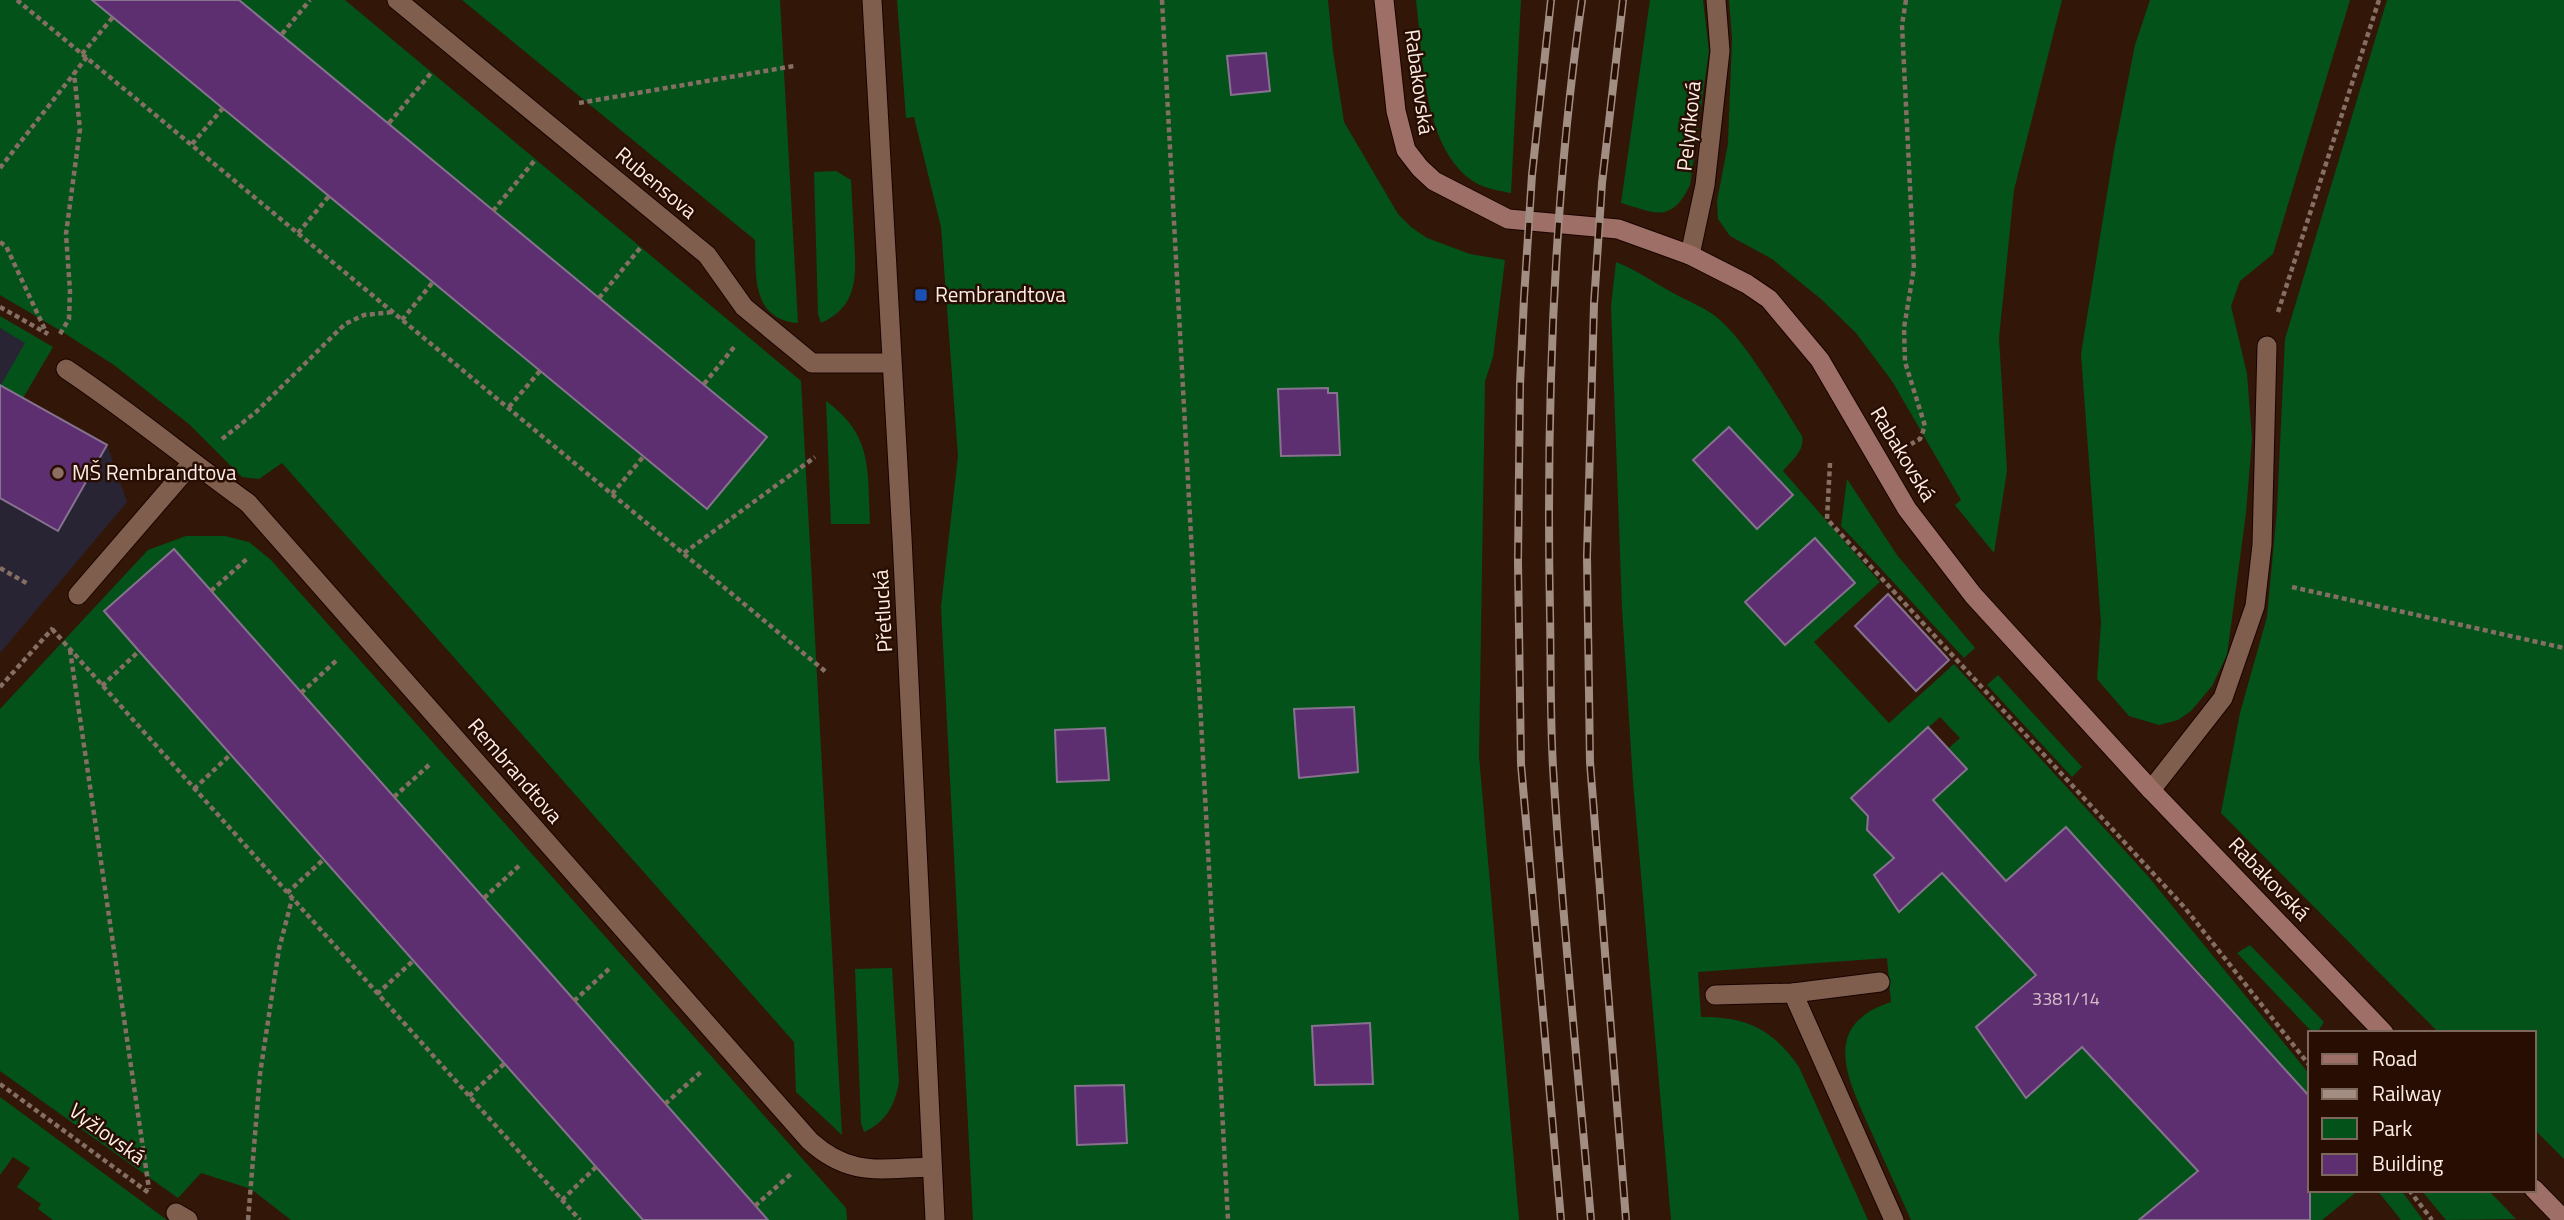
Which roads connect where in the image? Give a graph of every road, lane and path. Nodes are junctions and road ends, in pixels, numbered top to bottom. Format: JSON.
{"nodes":[{"id":1,"x":18,"y":0,"type":"edge"},
{"id":2,"x":310,"y":0,"type":"edge"},
{"id":3,"x":397,"y":0,"type":"edge"},
{"id":4,"x":872,"y":0,"type":"edge"},
{"id":5,"x":1162,"y":0,"type":"edge"},
{"id":6,"x":1384,"y":0,"type":"edge"},
{"id":7,"x":1716,"y":0,"type":"edge"},
{"id":8,"x":1906,"y":0,"type":"edge"},
{"id":9,"x":2379,"y":0,"type":"edge"},
{"id":10,"x":113,"y":18,"type":"dead end"},
{"id":11,"x":282,"y":34,"type":"dead end"},
{"id":12,"x":84,"y":56,"type":"junction"},
{"id":13,"x":794,"y":66,"type":"dead end"},
{"id":14,"x":74,"y":73,"type":"junction"},
{"id":15,"x":404,"y":106,"type":"dead end"},
{"id":16,"x":223,"y":108,"type":"dead end"},
{"id":17,"x":533,"y":111,"type":"junction"},
{"id":18,"x":389,"y":123,"type":"dead end"},
{"id":19,"x":192,"y":144,"type":"junction"},
{"id":20,"x":0,"y":168,"type":"edge"},
{"id":21,"x":510,"y":191,"type":"dead end"},
{"id":22,"x":329,"y":196,"type":"dead end"},
{"id":23,"x":493,"y":211,"type":"dead end"},
{"id":24,"x":298,"y":233,"type":"junction"},
{"id":25,"x":0,"y":242,"type":"edge"},
{"id":26,"x":1690,"y":255,"type":"junction"},
{"id":27,"x":615,"y":280,"type":"dead end"},
{"id":28,"x":433,"y":282,"type":"dead end"},
{"id":29,"x":599,"y":298,"type":"dead end"},
{"id":30,"x":0,"y":307,"type":"edge"},
{"id":31,"x":394,"y":312,"type":"junction"},
{"id":32,"x":402,"y":320,"type":"junction"},
{"id":33,"x":47,"y":334,"type":"junction"},
{"id":34,"x":2267,"y":346,"type":"joint"},
{"id":35,"x":891,"y":363,"type":"junction"},
{"id":36,"x":720,"y":365,"type":"dead end"},
{"id":37,"x":66,"y":369,"type":"dead end"},
{"id":38,"x":540,"y":371,"type":"dead end"},
{"id":39,"x":704,"y":384,"type":"dead end"},
{"id":40,"x":509,"y":407,"type":"junction"},
{"id":41,"x":643,"y":457,"type":"dead end"},
{"id":42,"x":815,"y":457,"type":"dead end"},
{"id":43,"x":191,"y":463,"type":"junction"},
{"id":44,"x":1830,"y":463,"type":"dead end"},
{"id":45,"x":1880,"y":463,"type":"junction"},
{"id":46,"x":612,"y":494,"type":"junction"},
{"id":47,"x":684,"y":553,"type":"junction"},
{"id":48,"x":0,"y":568,"type":"edge"},
{"id":49,"x":227,"y":577,"type":"dead end"},
{"id":50,"x":2258,"y":579,"type":"junction"},
{"id":51,"x":28,"y":584,"type":"dead end"},
{"id":52,"x":211,"y":591,"type":"dead end"},
{"id":53,"x":78,"y":595,"type":"dead end"},
{"id":54,"x":2564,"y":648,"type":"edge"},
{"id":55,"x":70,"y":650,"type":"junction"},
{"id":56,"x":139,"y":651,"type":"dead end"},
{"id":57,"x":826,"y":672,"type":"dead end"},
{"id":58,"x":316,"y":679,"type":"dead end"},
{"id":59,"x":102,"y":686,"type":"junction"},
{"id":60,"x":0,"y":687,"type":"edge"},
{"id":61,"x":301,"y":692,"type":"dead end"},
{"id":62,"x":231,"y":754,"type":"dead end"},
{"id":63,"x":409,"y":783,"type":"dead end"},
{"id":64,"x":194,"y":789,"type":"junction"},
{"id":65,"x":2151,"y":790,"type":"junction"},
{"id":66,"x":394,"y":797,"type":"dead end"},
{"id":67,"x":324,"y":859,"type":"dead end"},
{"id":68,"x":497,"y":886,"type":"dead end"},
{"id":69,"x":287,"y":893,"type":"junction"},
{"id":70,"x":292,"y":898,"type":"junction"},
{"id":71,"x":484,"y":898,"type":"dead end"},
{"id":72,"x":414,"y":960,"type":"dead end"},
{"id":73,"x":1880,"y":982,"type":"dead end"},
{"id":74,"x":590,"y":986,"type":"dead end"},
{"id":75,"x":1793,"y":993,"type":"junction"},
{"id":76,"x":377,"y":994,"type":"junction"},
{"id":77,"x":1715,"y":995,"type":"dead end"},
{"id":78,"x":574,"y":1001,"type":"dead end"},
{"id":79,"x":2382,"y":1031,"type":"edge"},
{"id":80,"x":505,"y":1063,"type":"dead end"},
{"id":81,"x":2308,"y":1063,"type":"edge"},
{"id":82,"x":0,"y":1084,"type":"edge"},
{"id":83,"x":469,"y":1096,"type":"junction"},
{"id":84,"x":674,"y":1096,"type":"dead end"},
{"id":85,"x":665,"y":1104,"type":"dead end"},
{"id":86,"x":596,"y":1167,"type":"dead end"},
{"id":87,"x":932,"y":1167,"type":"junction"},
{"id":88,"x":2536,"y":1191,"type":"edge"},
{"id":89,"x":2411,"y":1192,"type":"edge"},
{"id":90,"x":150,"y":1193,"type":"junction"},
{"id":91,"x":769,"y":1193,"type":"dead end"},
{"id":92,"x":562,"y":1200,"type":"junction"},
{"id":93,"x":755,"y":1206,"type":"dead end"},
{"id":94,"x":182,"y":1217,"type":"edge"},
{"id":95,"x":248,"y":1220,"type":"edge"},
{"id":96,"x":580,"y":1220,"type":"edge"},
{"id":97,"x":934,"y":1220,"type":"edge"},
{"id":98,"x":1228,"y":1220,"type":"edge"},
{"id":99,"x":1894,"y":1220,"type":"edge"},
{"id":100,"x":2432,"y":1220,"type":"edge"},
{"id":101,"x":2564,"y":1220,"type":"edge"}],
"edges":[{"from":1,"to":12,"type":"path"},
{"from":2,"to":11,"type":"path"},
{"from":3,"to":17,"type":"street","name":"Rubensova"},
{"from":4,"to":35,"type":"street","name":"Přetlucká"},
{"from":5,"to":98,"type":"path"},
{"from":6,"to":26,"type":"main road","name":"Rabakovská"},
{"from":7,"to":26,"type":"street","name":"Pelyňková"},
{"from":8,"to":45,"type":"path"},
{"from":9,"to":34,"type":"path"},
{"from":10,"to":12,"type":"path"},
{"from":12,"to":14,"type":"path"},
{"from":12,"to":19,"type":"path"},
{"from":13,"to":17,"type":"path"},
{"from":14,"to":20,"type":"path"},
{"from":14,"to":33,"type":"path"},
{"from":15,"to":18,"type":"path"},
{"from":16,"to":19,"type":"path"},
{"from":17,"to":35,"type":"street","name":"Rubensova"},
{"from":19,"to":24,"type":"path"},
{"from":21,"to":23,"type":"path"},
{"from":22,"to":24,"type":"path"},
{"from":24,"to":31,"type":"path"},
{"from":25,"to":33,"type":"path"},
{"from":26,"to":45,"type":"main road","name":"Rabakovská"},
{"from":27,"to":29,"type":"path"},
{"from":28,"to":32,"type":"path"},
{"from":30,"to":33,"type":"path"},
{"from":31,"to":32,"type":"path"},
{"from":31,"to":43,"type":"path"},
{"from":32,"to":40,"type":"path"},
{"from":34,"to":50,"type":"street"},
{"from":35,"to":87,"type":"street","name":"Přetlucká"},
{"from":36,"to":39,"type":"path"},
{"from":37,"to":43,"type":"street","name":"Rembrandtova"},
{"from":38,"to":40,"type":"path"},
{"from":40,"to":46,"type":"path"},
{"from":41,"to":46,"type":"path"},
{"from":42,"to":47,"type":"path"},
{"from":43,"to":53,"type":"street"},
{"from":43,"to":87,"type":"street","name":"Rembrandtova"},
{"from":44,"to":81,"type":"path"},
{"from":45,"to":65,"type":"main road","name":"Rabakovská"},
{"from":46,"to":47,"type":"path"},
{"from":47,"to":57,"type":"path"},
{"from":48,"to":51,"type":"path"},
{"from":49,"to":52,"type":"path"},
{"from":50,"to":54,"type":"path"},
{"from":50,"to":65,"type":"street"},
{"from":55,"to":59,"type":"path"},
{"from":55,"to":60,"type":"path"},
{"from":55,"to":90,"type":"path"},
{"from":56,"to":59,"type":"path"},
{"from":58,"to":61,"type":"path"},
{"from":59,"to":64,"type":"path"},
{"from":62,"to":64,"type":"path"},
{"from":63,"to":66,"type":"path"},
{"from":64,"to":69,"type":"path"},
{"from":65,"to":79,"type":"main road","name":"Rabakovská"},
{"from":67,"to":69,"type":"path"},
{"from":68,"to":71,"type":"path"},
{"from":69,"to":70,"type":"path"},
{"from":70,"to":76,"type":"path"},
{"from":70,"to":95,"type":"path"},
{"from":72,"to":76,"type":"path"},
{"from":73,"to":75,"type":"street"},
{"from":74,"to":78,"type":"path"},
{"from":75,"to":77,"type":"street"},
{"from":75,"to":99,"type":"street"},
{"from":76,"to":83,"type":"path"},
{"from":80,"to":83,"type":"path"},
{"from":82,"to":90,"type":"path","name":"Vyžlovská"},
{"from":83,"to":92,"type":"path"},
{"from":84,"to":85,"type":"path"},
{"from":86,"to":92,"type":"path"},
{"from":87,"to":97,"type":"street","name":"Přetlucká"},
{"from":88,"to":101,"type":"main road"},
{"from":89,"to":100,"type":"path"},
{"from":90,"to":94,"type":"path","name":"Vyžlovská"},
{"from":91,"to":93,"type":"path"},
{"from":92,"to":96,"type":"path"}]}
